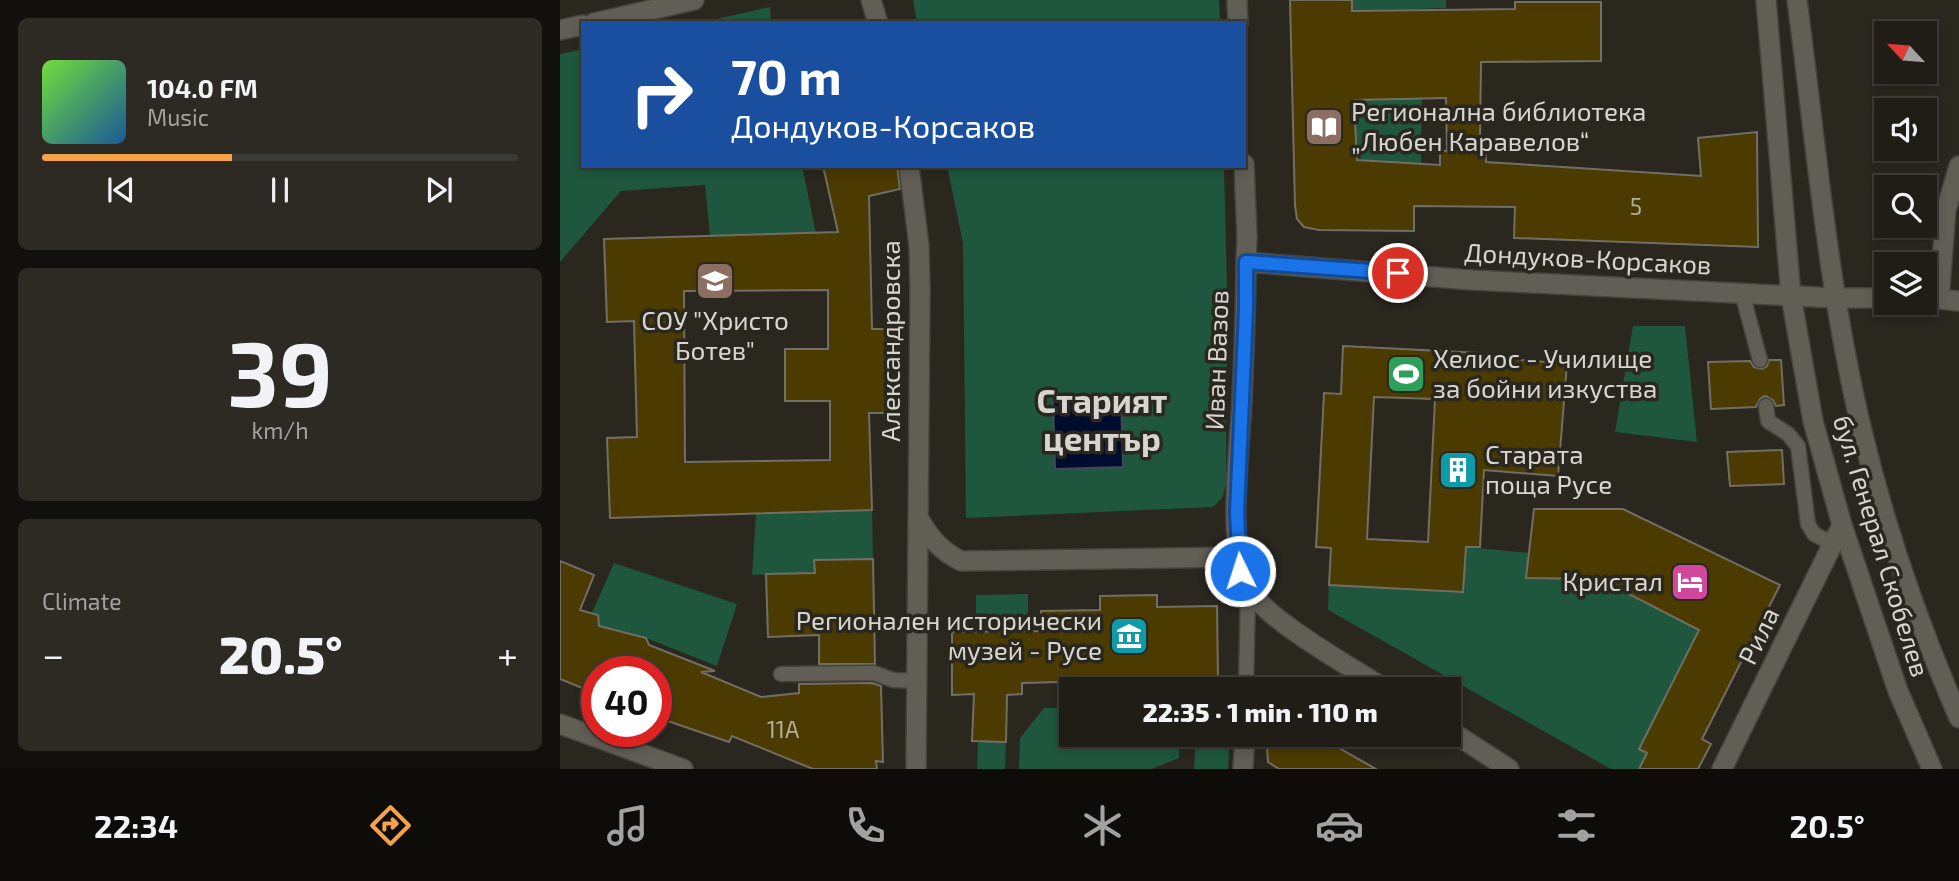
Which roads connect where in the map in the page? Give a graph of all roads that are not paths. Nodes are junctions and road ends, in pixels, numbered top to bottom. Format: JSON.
{"nodes":[{"id":1,"x":694,"y":0,"type":"edge"},
{"id":2,"x":872,"y":0,"type":"edge"},
{"id":3,"x":1237,"y":0,"type":"edge"},
{"id":4,"x":1766,"y":0,"type":"edge"},
{"id":5,"x":1797,"y":0,"type":"edge"},
{"id":6,"x":603,"y":21,"type":"edge"},
{"id":7,"x":877,"y":21,"type":"edge"},
{"id":8,"x":1238,"y":21,"type":"edge"},
{"id":9,"x":581,"y":25,"type":"edge"},
{"id":10,"x":560,"y":30,"type":"edge"},
{"id":11,"x":1959,"y":166,"type":"edge"},
{"id":12,"x":909,"y":168,"type":"edge"},
{"id":13,"x":1244,"y":168,"type":"edge"},
{"id":14,"x":1246,"y":262,"type":"junction"},
{"id":15,"x":1937,"y":267,"type":"edge"},
{"id":16,"x":1742,"y":293,"type":"junction"},
{"id":17,"x":1791,"y":296,"type":"junction"},
{"id":18,"x":1836,"y":298,"type":"junction"},
{"id":19,"x":1874,"y":298,"type":"edge"},
{"id":20,"x":1937,"y":299,"type":"edge"},
{"id":21,"x":1959,"y":301,"type":"edge"},
{"id":22,"x":1760,"y":360,"type":"dead end"},
{"id":23,"x":1766,"y":406,"type":"dead end"},
{"id":24,"x":918,"y":517,"type":"junction"},
{"id":25,"x":1842,"y":526,"type":"junction"},
{"id":26,"x":1833,"y":544,"type":"junction"},
{"id":27,"x":1238,"y":557,"type":"junction"},
{"id":28,"x":1248,"y":589,"type":"junction"},
{"id":29,"x":781,"y":674,"type":"dead end"},
{"id":30,"x":1247,"y":677,"type":"edge"},
{"id":31,"x":1366,"y":677,"type":"edge"},
{"id":32,"x":917,"y":681,"type":"junction"},
{"id":33,"x":1959,"y":718,"type":"edge"},
{"id":34,"x":560,"y":724,"type":"edge"},
{"id":35,"x":1461,"y":738,"type":"edge"},
{"id":36,"x":1244,"y":747,"type":"edge"},
{"id":37,"x":683,"y":769,"type":"edge"},
{"id":38,"x":916,"y":769,"type":"edge"},
{"id":39,"x":1243,"y":769,"type":"edge"},
{"id":40,"x":1509,"y":769,"type":"edge"},
{"id":41,"x":1722,"y":769,"type":"edge"},
{"id":42,"x":1932,"y":769,"type":"edge"}],
"edges":[{"from":1,"to":6,"type":"street"},
{"from":2,"to":7,"type":"street"},
{"from":3,"to":8,"type":"street"},
{"from":4,"to":17,"type":"street","name":"бул. Генерал Скобелев"},
{"from":5,"to":18,"type":"street","name":"бул. Генерал Скобелев"},
{"from":9,"to":10,"type":"street"},
{"from":11,"to":15,"type":"street"},
{"from":12,"to":24,"type":"street","name":"Александровска"},
{"from":13,"to":14,"type":"street","name":"Иван Вазов"},
{"from":14,"to":16,"type":"street","name":"Дондуков-Корсаков"},
{"from":14,"to":27,"type":"street","name":"Иван Вазов"},
{"from":16,"to":17,"type":"street","name":"Дондуков-Корсаков"},
{"from":16,"to":22,"type":"lane"},
{"from":17,"to":18,"type":"street","name":"Дондуков-Корсаков"},
{"from":17,"to":25,"type":"street","name":"бул. Генерал Скобелев"},
{"from":18,"to":19,"type":"street","name":"Дондуков-Корсаков"},
{"from":18,"to":33,"type":"street","name":"бул. Генерал Скобелев"},
{"from":20,"to":21,"type":"street"},
{"from":23,"to":26,"type":"lane"},
{"from":24,"to":27,"type":"street"},
{"from":24,"to":32,"type":"street","name":"Александровска"},
{"from":25,"to":26,"type":"street","name":"Рила"},
{"from":25,"to":42,"type":"street","name":"бул. Генерал Скобелев"},
{"from":26,"to":41,"type":"street","name":"Рила"},
{"from":27,"to":28,"type":"street","name":"Иван Вазов"},
{"from":28,"to":30,"type":"lane"},
{"from":28,"to":31,"type":"street"},
{"from":29,"to":32,"type":"lane"},
{"from":32,"to":38,"type":"street","name":"Александровска"},
{"from":34,"to":37,"type":"street"},
{"from":35,"to":40,"type":"street"},
{"from":36,"to":39,"type":"street"}]}
